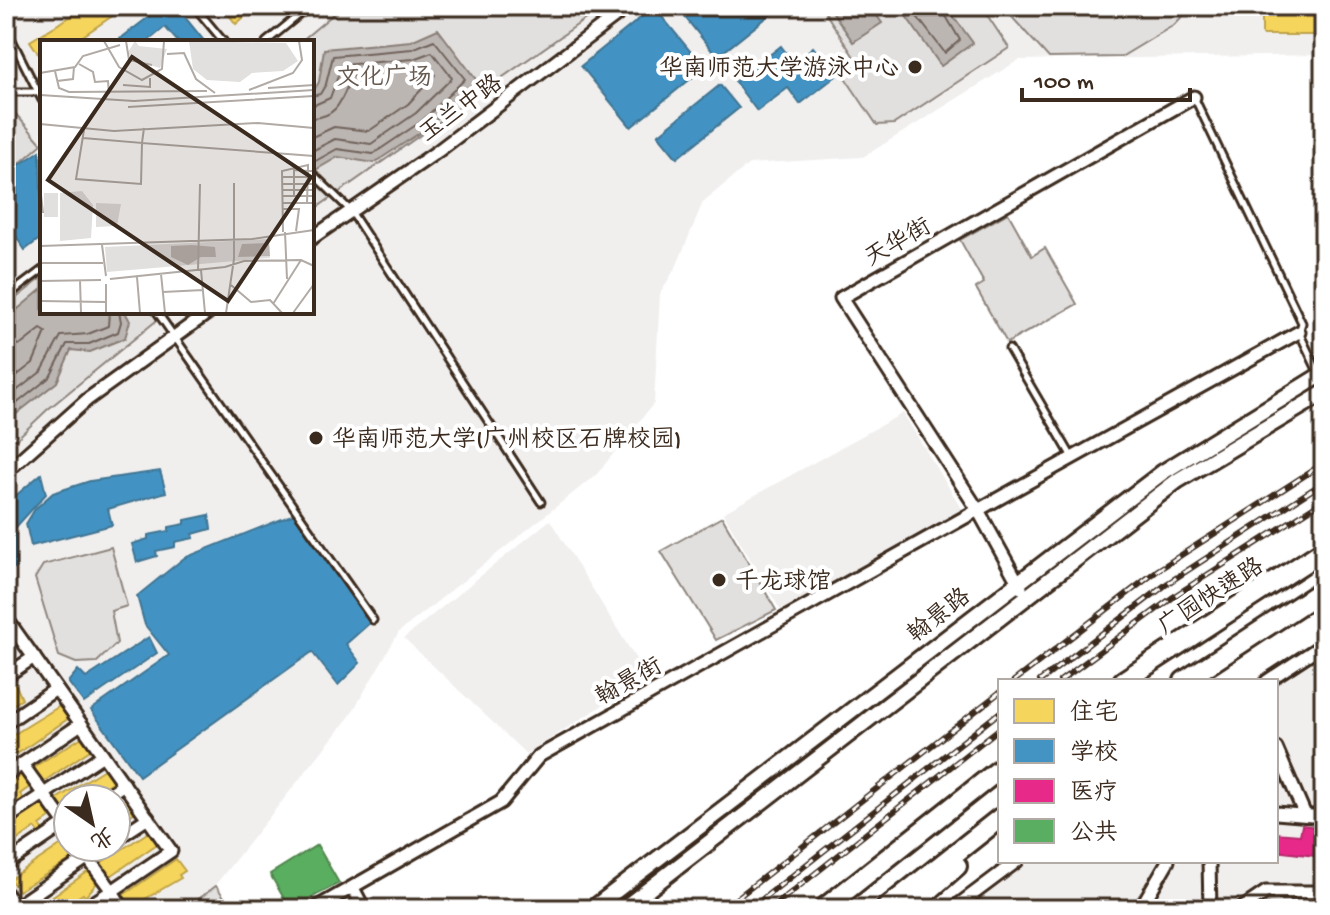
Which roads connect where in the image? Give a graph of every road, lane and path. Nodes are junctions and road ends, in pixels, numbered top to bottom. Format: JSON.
{"nodes":[{"id":1,"x":194,"y":6,"type":"edge"},
{"id":2,"x":310,"y":6,"type":"edge"},
{"id":3,"x":629,"y":6,"type":"edge"},
{"id":4,"x":6,"y":28,"type":"edge"},
{"id":5,"x":222,"y":40,"type":"edge"},
{"id":6,"x":268,"y":40,"type":"edge"},
{"id":7,"x":6,"y":92,"type":"edge"},
{"id":8,"x":36,"y":92,"type":"junction"},
{"id":9,"x":40,"y":97,"type":"edge"},
{"id":10,"x":1194,"y":97,"type":"joint"},
{"id":11,"x":314,"y":175,"type":"edge"},
{"id":12,"x":350,"y":210,"type":"junction"},
{"id":13,"x":314,"y":237,"type":"edge"},
{"id":14,"x":40,"y":272,"type":"edge"},
{"id":15,"x":6,"y":297,"type":"edge"},
{"id":16,"x":158,"y":314,"type":"edge"},
{"id":17,"x":206,"y":314,"type":"edge"},
{"id":18,"x":1299,"y":332,"type":"junction"},
{"id":19,"x":173,"y":338,"type":"junction"},
{"id":20,"x":1009,"y":349,"type":"dead end"},
{"id":21,"x":1322,"y":374,"type":"edge"},
{"id":22,"x":1324,"y":393,"type":"edge"},
{"id":23,"x":1073,"y":457,"type":"junction"},
{"id":24,"x":6,"y":472,"type":"edge"},
{"id":25,"x":541,"y":502,"type":"dead end"},
{"id":26,"x":978,"y":510,"type":"junction"},
{"id":27,"x":1324,"y":550,"type":"edge"},
{"id":28,"x":1021,"y":589,"type":"junction"},
{"id":29,"x":1324,"y":589,"type":"edge"},
{"id":30,"x":373,"y":620,"type":"dead end"},
{"id":31,"x":7,"y":623,"type":"edge"},
{"id":32,"x":1322,"y":650,"type":"edge"},
{"id":33,"x":34,"y":657,"type":"junction"},
{"id":34,"x":6,"y":676,"type":"edge"},
{"id":35,"x":1126,"y":679,"type":"edge"},
{"id":36,"x":1187,"y":679,"type":"edge"},
{"id":37,"x":1271,"y":679,"type":"edge"},
{"id":38,"x":56,"y":689,"type":"junction"},
{"id":39,"x":6,"y":723,"type":"edge"},
{"id":40,"x":81,"y":724,"type":"junction"},
{"id":41,"x":1278,"y":753,"type":"edge"},
{"id":42,"x":103,"y":755,"type":"junction"},
{"id":43,"x":22,"y":764,"type":"junction"},
{"id":44,"x":998,"y":771,"type":"edge"},
{"id":45,"x":6,"y":775,"type":"edge"},
{"id":46,"x":123,"y":783,"type":"edge"},
{"id":47,"x":44,"y":793,"type":"junction"},
{"id":48,"x":132,"y":795,"type":"edge"},
{"id":49,"x":52,"y":804,"type":"edge"},
{"id":50,"x":1278,"y":813,"type":"edge"},
{"id":51,"x":1305,"y":815,"type":"junction"},
{"id":52,"x":1324,"y":817,"type":"edge"},
{"id":53,"x":148,"y":818,"type":"junction"},
{"id":54,"x":6,"y":819,"type":"edge"},
{"id":55,"x":998,"y":820,"type":"edge"},
{"id":56,"x":132,"y":828,"type":"edge"},
{"id":57,"x":998,"y":831,"type":"edge"},
{"id":58,"x":52,"y":835,"type":"edge"},
{"id":59,"x":70,"y":863,"type":"edge"},
{"id":60,"x":92,"y":863,"type":"edge"},
{"id":61,"x":1014,"y":863,"type":"edge"},
{"id":62,"x":1209,"y":863,"type":"edge"},
{"id":63,"x":6,"y":864,"type":"edge"},
{"id":64,"x":1160,"y":864,"type":"edge"},
{"id":65,"x":353,"y":888,"type":"junction"},
{"id":66,"x":112,"y":891,"type":"junction"},
{"id":67,"x":1324,"y":892,"type":"edge"},
{"id":68,"x":6,"y":893,"type":"edge"},
{"id":69,"x":15,"y":908,"type":"edge"},
{"id":70,"x":84,"y":909,"type":"edge"},
{"id":71,"x":123,"y":909,"type":"edge"},
{"id":72,"x":314,"y":909,"type":"edge"},
{"id":73,"x":364,"y":909,"type":"edge"},
{"id":74,"x":592,"y":909,"type":"edge"},
{"id":75,"x":623,"y":909,"type":"edge"},
{"id":76,"x":823,"y":909,"type":"edge"},
{"id":77,"x":885,"y":909,"type":"edge"},
{"id":78,"x":908,"y":909,"type":"edge"},
{"id":79,"x":953,"y":909,"type":"edge"},
{"id":80,"x":1140,"y":909,"type":"edge"},
{"id":81,"x":1210,"y":909,"type":"edge"},
{"id":82,"x":1241,"y":909,"type":"edge"}],
"edges":[{"from":1,"to":5,"type":"lane"},
{"from":2,"to":6,"type":"lane"},
{"from":3,"to":12,"type":"street","name":"玉兰中路"},
{"from":4,"to":8,"type":"lane"},
{"from":7,"to":8,"type":"lane"},
{"from":8,"to":9,"type":"lane"},
{"from":10,"to":18,"type":"lane"},
{"from":10,"to":26,"type":"street","name":"天华街"},
{"from":11,"to":12,"type":"lane"},
{"from":12,"to":13,"type":"street","name":"玉兰中路"},
{"from":12,"to":25,"type":"lane"},
{"from":14,"to":15,"type":"lane"},
{"from":16,"to":19,"type":"lane"},
{"from":17,"to":19,"type":"street"},
{"from":18,"to":21,"type":"lane"},
{"from":18,"to":23,"type":"street"},
{"from":19,"to":24,"type":"street"},
{"from":19,"to":30,"type":"lane"},
{"from":20,"to":23,"type":"lane"},
{"from":21,"to":28,"type":"street","name":"翰景路"},
{"from":22,"to":28,"type":"street","name":"翰景路"},
{"from":23,"to":26,"type":"street"},
{"from":26,"to":28,"type":"street","name":"天华街"},
{"from":26,"to":65,"type":"street","name":"翰景街"},
{"from":27,"to":35,"type":"highway","name":"广园快速路"},
{"from":28,"to":74,"type":"street","name":"翰景路"},
{"from":28,"to":75,"type":"street","name":"翰景路"},
{"from":29,"to":36,"type":"highway"},
{"from":31,"to":33,"type":"street"},
{"from":32,"to":37,"type":"street"},
{"from":33,"to":34,"type":"street"},
{"from":33,"to":38,"type":"street"},
{"from":38,"to":39,"type":"street"},
{"from":38,"to":40,"type":"street"},
{"from":40,"to":42,"type":"street"},
{"from":40,"to":43,"type":"street"},
{"from":41,"to":51,"type":"street"},
{"from":42,"to":46,"type":"street"},
{"from":42,"to":47,"type":"street"},
{"from":43,"to":45,"type":"street"},
{"from":43,"to":47,"type":"street"},
{"from":44,"to":76,"type":"highway"},
{"from":47,"to":49,"type":"street"},
{"from":47,"to":54,"type":"street"},
{"from":48,"to":53,"type":"street"},
{"from":50,"to":51,"type":"street"},
{"from":51,"to":52,"type":"street"},
{"from":53,"to":56,"type":"street"},
{"from":53,"to":66,"type":"street"},
{"from":55,"to":77,"type":"highway"},
{"from":57,"to":78,"type":"highway"},
{"from":58,"to":63,"type":"street"},
{"from":59,"to":69,"type":"street"},
{"from":60,"to":66,"type":"street"},
{"from":61,"to":79,"type":"street"},
{"from":62,"to":81,"type":"street"},
{"from":64,"to":80,"type":"street"},
{"from":65,"to":72,"type":"street","name":"翰景街"},
{"from":65,"to":73,"type":"street"},
{"from":66,"to":70,"type":"street"},
{"from":66,"to":71,"type":"street"},
{"from":67,"to":82,"type":"street"},
{"from":68,"to":69,"type":"street"}]}
